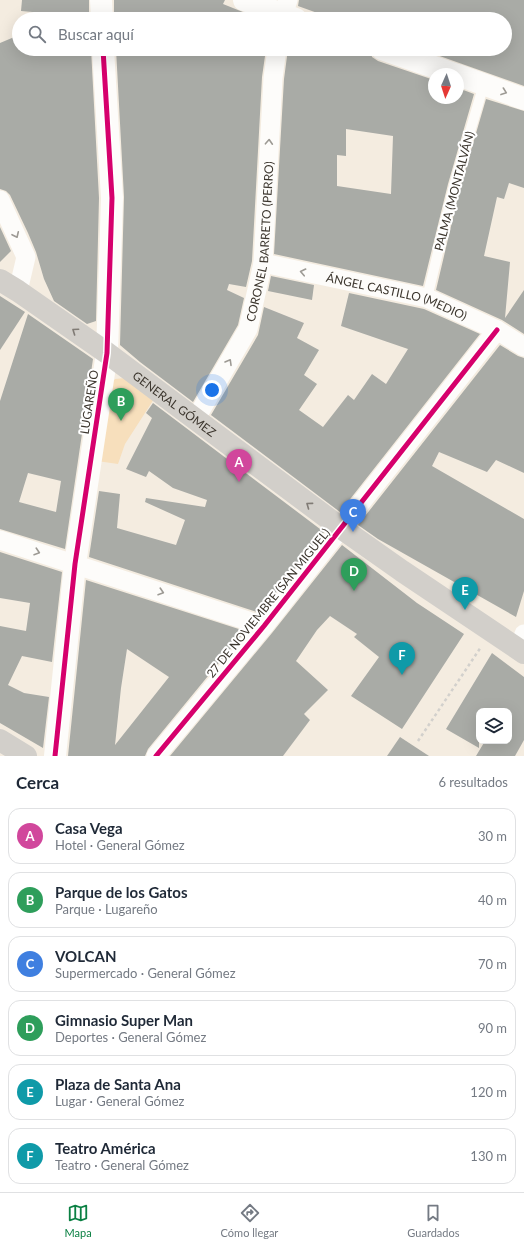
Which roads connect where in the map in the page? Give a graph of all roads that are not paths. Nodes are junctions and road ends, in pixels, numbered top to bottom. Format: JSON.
{"nodes":[{"id":1,"x":101,"y":0,"type":"edge"},
{"id":2,"x":244,"y":0,"type":"edge"},
{"id":3,"x":102,"y":12,"type":"edge"},
{"id":4,"x":284,"y":12,"type":"edge"},
{"id":5,"x":103,"y":56,"type":"edge"},
{"id":6,"x":276,"y":56,"type":"edge"},
{"id":7,"x":402,"y":56,"type":"edge"},
{"id":8,"x":437,"y":68,"type":"edge"},
{"id":9,"x":464,"y":77,"type":"edge"},
{"id":10,"x":484,"y":84,"type":"junction"},
{"id":11,"x":524,"y":99,"type":"edge"},
{"id":12,"x":0,"y":200,"type":"edge"},
{"id":13,"x":264,"y":263,"type":"junction"},
{"id":14,"x":9,"y":285,"type":"edge"},
{"id":15,"x":427,"y":298,"type":"junction"},
{"id":16,"x":497,"y":330,"type":"junction"},
{"id":17,"x":524,"y":346,"type":"edge"},
{"id":18,"x":107,"y":353,"type":"junction"},
{"id":19,"x":128,"y":370,"type":"junction"},
{"id":20,"x":103,"y":380,"type":"junction"},
{"id":21,"x":195,"y":420,"type":"junction"},
{"id":22,"x":341,"y":528,"type":"junction"},
{"id":23,"x":0,"y":540,"type":"edge"},
{"id":24,"x":75,"y":564,"type":"junction"},
{"id":25,"x":264,"y":626,"type":"junction"},
{"id":26,"x":522,"y":646,"type":"edge"},
{"id":27,"x":0,"y":740,"type":"edge"},
{"id":28,"x":26,"y":756,"type":"edge"},
{"id":29,"x":55,"y":756,"type":"edge"},
{"id":30,"x":156,"y":756,"type":"edge"}],
"edges":[{"from":1,"to":3,"type":"street"},
{"from":2,"to":4,"type":"street"},
{"from":5,"to":18,"type":"street","name":"LUGAREÑO"},
{"from":13,"to":6,"type":"street","name":"CORONEL BARRETO (PERRO)","one_way":true},
{"from":7,"to":8,"type":"street"},
{"from":9,"to":10,"type":"street"},
{"from":10,"to":11,"type":"street","one_way":true},
{"from":10,"to":15,"type":"lane","name":"PALMA (MONTALVÁN)"},
{"from":12,"to":14,"type":"street","one_way":true},
{"from":15,"to":13,"type":"street","name":"ÁNGEL CASTILLO (MEDIO)","one_way":true},
{"from":21,"to":13,"type":"street","name":"CORONEL BARRETO (PERRO)","one_way":true},
{"from":18,"to":14,"type":"main road","name":"GENERAL GÓMEZ","one_way":true},
{"from":15,"to":16,"type":"street","name":"ÁNGEL CASTILLO (MEDIO)"},
{"from":16,"to":17,"type":"street","name":"ÁNGEL CASTILLO (MEDIO)"},
{"from":16,"to":22,"type":"street","name":"27 DE NOVIEMBRE (SAN MIGUEL)"},
{"from":18,"to":19,"type":"main road","name":"GENERAL GÓMEZ"},
{"from":18,"to":20,"type":"street","name":"LUGAREÑO"},
{"from":19,"to":20,"type":"street"},
{"from":19,"to":21,"type":"main road","name":"GENERAL GÓMEZ"},
{"from":20,"to":24,"type":"street","name":"LUGAREÑO"},
{"from":22,"to":21,"type":"main road","name":"GENERAL GÓMEZ","one_way":true},
{"from":22,"to":25,"type":"street","name":"27 DE NOVIEMBRE (SAN MIGUEL)"},
{"from":22,"to":26,"type":"main road","name":"GENERAL GÓMEZ"},
{"from":23,"to":24,"type":"street","one_way":true},
{"from":24,"to":25,"type":"street","one_way":true},
{"from":24,"to":29,"type":"street","name":"LUGAREÑO"},
{"from":25,"to":30,"type":"street","name":"27 DE NOVIEMBRE (SAN MIGUEL)"},
{"from":27,"to":28,"type":"main road"}]}
